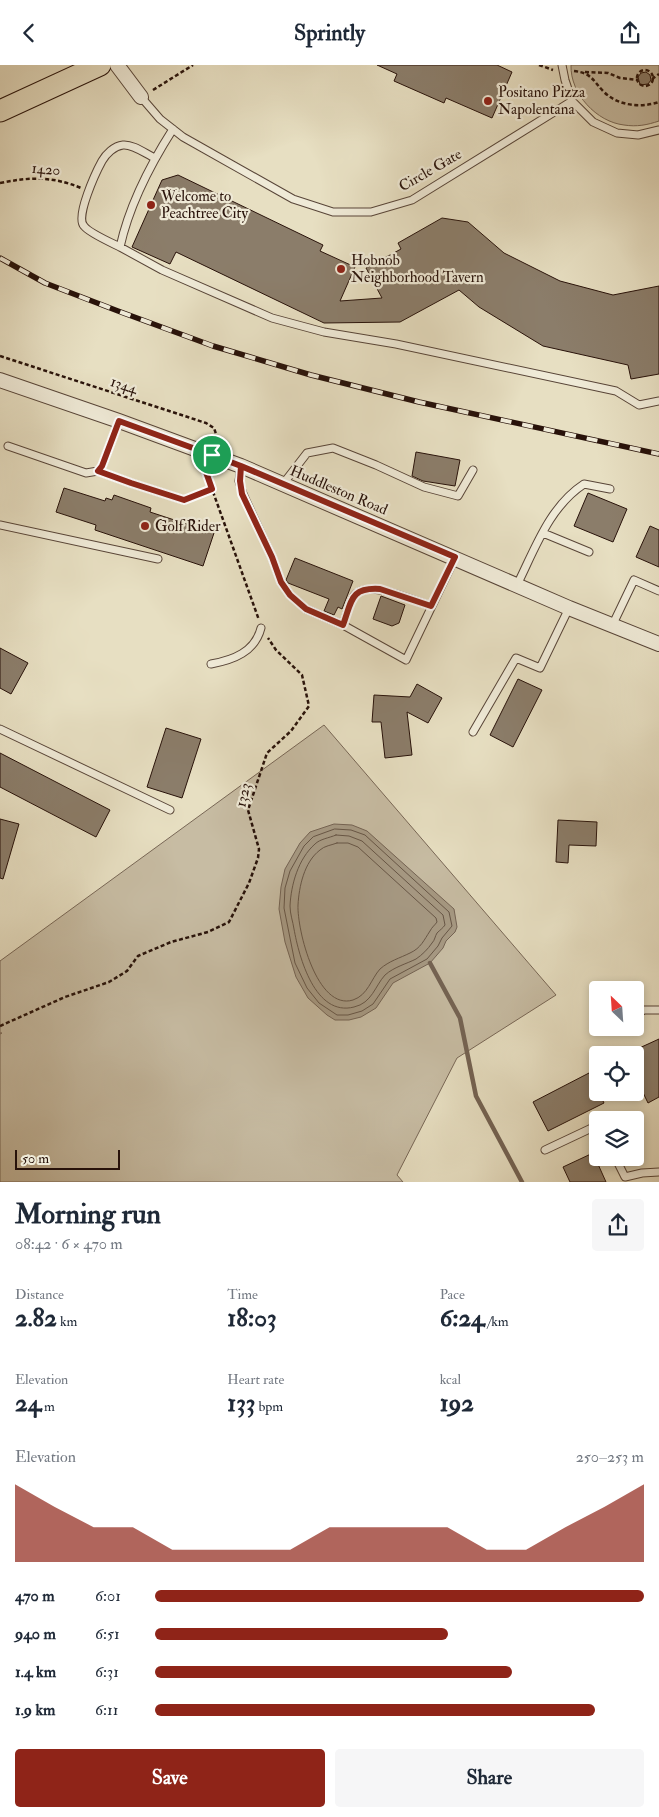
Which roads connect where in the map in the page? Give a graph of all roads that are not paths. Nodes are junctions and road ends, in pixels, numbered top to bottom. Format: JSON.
{"nodes":[{"id":1,"x":100,"y":65,"type":"edge"},
{"id":2,"x":117,"y":65,"type":"edge"},
{"id":3,"x":563,"y":68,"type":"edge"},
{"id":4,"x":141,"y":97,"type":"joint"},
{"id":5,"x":572,"y":101,"type":"junction"},
{"id":6,"x":0,"y":111,"type":"edge"},
{"id":7,"x":173,"y":129,"type":"junction"},
{"id":8,"x":659,"y":130,"type":"edge"},
{"id":9,"x":155,"y":158,"type":"junction"},
{"id":10,"x":120,"y":247,"type":"junction"},
{"id":11,"x":0,"y":380,"type":"edge"},
{"id":12,"x":659,"y":401,"type":"edge"},
{"id":13,"x":119,"y":421,"type":"junction"},
{"id":14,"x":8,"y":446,"type":"dead end"},
{"id":15,"x":241,"y":466,"type":"junction"},
{"id":16,"x":98,"y":471,"type":"junction"},
{"id":17,"x":473,"y":471,"type":"dead end"},
{"id":18,"x":284,"y":484,"type":"junction"},
{"id":19,"x":610,"y":489,"type":"dead end"},
{"id":20,"x":184,"y":500,"type":"road end"},
{"id":21,"x":0,"y":525,"type":"edge"},
{"id":22,"x":543,"y":533,"type":"junction"},
{"id":23,"x":589,"y":552,"type":"dead end"},
{"id":24,"x":455,"y":557,"type":"junction"},
{"id":25,"x":158,"y":559,"type":"dead end"},
{"id":26,"x":516,"y":585,"type":"junction"},
{"id":27,"x":659,"y":591,"type":"edge"},
{"id":28,"x":431,"y":606,"type":"junction"},
{"id":29,"x":569,"y":608,"type":"junction"},
{"id":30,"x":343,"y":625,"type":"junction"},
{"id":31,"x":612,"y":626,"type":"junction"},
{"id":32,"x":261,"y":628,"type":"road end"},
{"id":33,"x":659,"y":644,"type":"edge"},
{"id":34,"x":211,"y":663,"type":"dead end"},
{"id":35,"x":0,"y":729,"type":"edge"},
{"id":36,"x":473,"y":732,"type":"dead end"},
{"id":37,"x":170,"y":810,"type":"dead end"},
{"id":38,"x":644,"y":1010,"type":"edge"},
{"id":39,"x":659,"y":1010,"type":"edge"},
{"id":40,"x":589,"y":1129,"type":"edge"},
{"id":41,"x":545,"y":1151,"type":"dead end"},
{"id":42,"x":620,"y":1166,"type":"edge"},
{"id":43,"x":659,"y":1172,"type":"edge"}],
"edges":[{"from":1,"to":6,"type":"main road"},
{"from":2,"to":4,"type":"street"},
{"from":3,"to":5,"type":"lane"},
{"from":4,"to":7,"type":"lane","name":"Circle Gate"},
{"from":5,"to":7,"type":"lane","name":"Circle Gate"},
{"from":5,"to":8,"type":"lane"},
{"from":7,"to":9,"type":"lane"},
{"from":9,"to":10,"type":"lane"},
{"from":9,"to":10,"type":"lane"},
{"from":10,"to":12,"type":"lane"},
{"from":11,"to":13,"type":"street","name":"Huddleston Road"},
{"from":13,"to":15,"type":"street","name":"Huddleston Road"},
{"from":13,"to":16,"type":"lane"},
{"from":14,"to":16,"type":"lane"},
{"from":15,"to":18,"type":"street","name":"Huddleston Road"},
{"from":15,"to":30,"type":"lane"},
{"from":16,"to":20,"type":"lane"},
{"from":17,"to":18,"type":"lane"},
{"from":18,"to":24,"type":"street","name":"Huddleston Road"},
{"from":19,"to":22,"type":"lane"},
{"from":21,"to":25,"type":"lane"},
{"from":22,"to":23,"type":"lane"},
{"from":22,"to":26,"type":"lane"},
{"from":24,"to":26,"type":"street","name":"Huddleston Road"},
{"from":24,"to":28,"type":"lane"},
{"from":26,"to":29,"type":"street","name":"Huddleston Road"},
{"from":27,"to":31,"type":"lane"},
{"from":28,"to":30,"type":"lane"},
{"from":28,"to":30,"type":"lane"},
{"from":29,"to":31,"type":"street","name":"Huddleston Road"},
{"from":29,"to":36,"type":"lane"},
{"from":31,"to":33,"type":"street","name":"Huddleston Road"},
{"from":32,"to":34,"type":"lane"},
{"from":35,"to":37,"type":"lane"},
{"from":38,"to":39,"type":"lane"},
{"from":40,"to":41,"type":"lane"},
{"from":42,"to":43,"type":"lane"}]}
